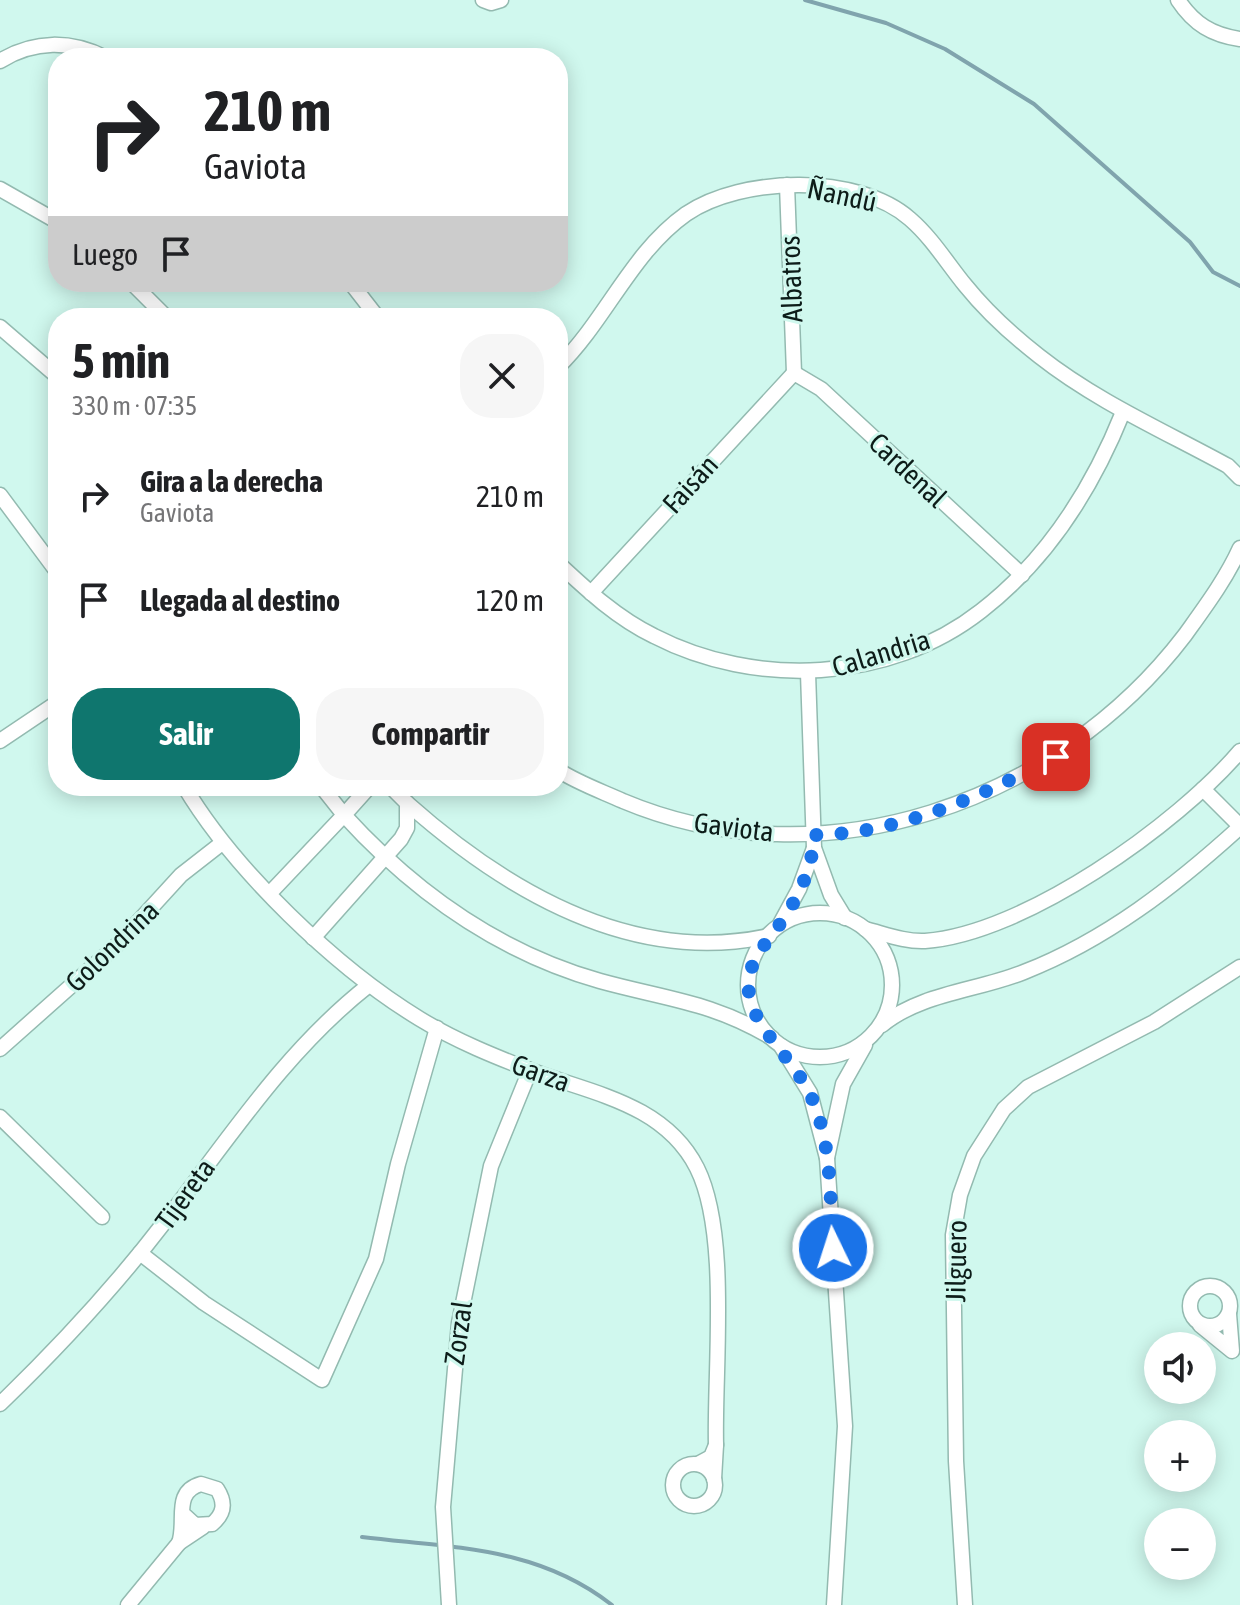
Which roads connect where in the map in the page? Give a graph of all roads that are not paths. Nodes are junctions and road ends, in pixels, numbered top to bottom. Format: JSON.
{"nodes":[{"id":1,"x":483,"y":0,"type":"edge"},
{"id":2,"x":501,"y":0,"type":"edge"},
{"id":3,"x":1178,"y":0,"type":"edge"},
{"id":4,"x":1240,"y":39,"type":"edge"},
{"id":5,"x":83,"y":48,"type":"edge"},
{"id":6,"x":0,"y":61,"type":"edge"},
{"id":7,"x":787,"y":185,"type":"junction"},
{"id":8,"x":0,"y":189,"type":"edge"},
{"id":9,"x":48,"y":216,"type":"edge"},
{"id":10,"x":141,"y":292,"type":"edge"},
{"id":11,"x":358,"y":292,"type":"edge"},
{"id":12,"x":157,"y":308,"type":"edge"},
{"id":13,"x":370,"y":308,"type":"edge"},
{"id":14,"x":0,"y":327,"type":"edge"},
{"id":15,"x":568,"y":356,"type":"edge"},
{"id":16,"x":48,"y":368,"type":"edge"},
{"id":17,"x":792,"y":374,"type":"junction"},
{"id":18,"x":1123,"y":412,"type":"junction"},
{"id":19,"x":1240,"y":478,"type":"edge"},
{"id":20,"x":0,"y":495,"type":"edge"},
{"id":21,"x":1240,"y":548,"type":"edge"},
{"id":22,"x":48,"y":560,"type":"edge"},
{"id":23,"x":568,"y":572,"type":"edge"},
{"id":24,"x":1022,"y":575,"type":"junction"},
{"id":25,"x":591,"y":593,"type":"junction"},
{"id":26,"x":808,"y":673,"type":"junction"},
{"id":27,"x":48,"y":709,"type":"edge"},
{"id":28,"x":0,"y":741,"type":"edge"},
{"id":29,"x":1239,"y":753,"type":"edge"},
{"id":30,"x":568,"y":777,"type":"edge"},
{"id":31,"x":1203,"y":789,"type":"junction"},
{"id":32,"x":191,"y":796,"type":"edge"},
{"id":33,"x":329,"y":796,"type":"edge"},
{"id":34,"x":361,"y":796,"type":"edge"},
{"id":35,"x":400,"y":796,"type":"edge"},
{"id":36,"x":407,"y":803,"type":"junction"},
{"id":37,"x":344,"y":815,"type":"junction"},
{"id":38,"x":1240,"y":827,"type":"edge"},
{"id":39,"x":814,"y":841,"type":"junction"},
{"id":40,"x":222,"y":843,"type":"junction"},
{"id":41,"x":384,"y":859,"type":"junction"},
{"id":42,"x":271,"y":892,"type":"junction"},
{"id":43,"x":845,"y":918,"type":"junction"},
{"id":44,"x":865,"y":929,"type":"junction"},
{"id":45,"x":773,"y":931,"type":"junction"},
{"id":46,"x":313,"y":938,"type":"junction"},
{"id":47,"x":1239,"y":970,"type":"edge"},
{"id":48,"x":369,"y":985,"type":"junction"},
{"id":49,"x":437,"y":1028,"type":"junction"},
{"id":50,"x":875,"y":1032,"type":"junction"},
{"id":51,"x":776,"y":1042,"type":"junction"},
{"id":52,"x":0,"y":1049,"type":"edge"},
{"id":53,"x":530,"y":1070,"type":"junction"},
{"id":54,"x":0,"y":1117,"type":"edge"},
{"id":55,"x":827,"y":1158,"type":"junction"},
{"id":56,"x":102,"y":1217,"type":"dead end"},
{"id":57,"x":140,"y":1253,"type":"junction"},
{"id":58,"x":1229,"y":1312,"type":"junction"},
{"id":59,"x":1200,"y":1324,"type":"junction"},
{"id":60,"x":1236,"y":1357,"type":"edge"},
{"id":61,"x":0,"y":1404,"type":"edge"},
{"id":62,"x":716,"y":1445,"type":"junction"},
{"id":63,"x":698,"y":1464,"type":"junction"},
{"id":64,"x":714,"y":1479,"type":"junction"},
{"id":65,"x":183,"y":1514,"type":"junction"},
{"id":66,"x":203,"y":1527,"type":"junction"},
{"id":67,"x":179,"y":1543,"type":"junction"},
{"id":68,"x":128,"y":1605,"type":"edge"},
{"id":69,"x":449,"y":1605,"type":"edge"},
{"id":70,"x":834,"y":1605,"type":"edge"},
{"id":71,"x":965,"y":1605,"type":"edge"}],
"edges":[{"from":1,"to":2,"type":"street"},
{"from":3,"to":4,"type":"street"},
{"from":5,"to":6,"type":"street"},
{"from":7,"to":15,"type":"street","name":"Ñandú"},
{"from":7,"to":17,"type":"street","name":"Albatros"},
{"from":7,"to":18,"type":"street","name":"Ñandú"},
{"from":8,"to":9,"type":"street"},
{"from":10,"to":12,"type":"street"},
{"from":11,"to":13,"type":"street"},
{"from":14,"to":16,"type":"street"},
{"from":17,"to":24,"type":"street","name":"Cardenal"},
{"from":17,"to":25,"type":"street","name":"Faisán"},
{"from":18,"to":19,"type":"street"},
{"from":18,"to":24,"type":"street","name":"Calandria"},
{"from":20,"to":22,"type":"street"},
{"from":21,"to":39,"type":"street","name":"Gaviota"},
{"from":23,"to":25,"type":"street","name":"Calandria"},
{"from":24,"to":26,"type":"street","name":"Calandria"},
{"from":25,"to":26,"type":"street","name":"Calandria"},
{"from":26,"to":39,"type":"street"},
{"from":27,"to":28,"type":"street"},
{"from":29,"to":31,"type":"street"},
{"from":30,"to":39,"type":"street","name":"Gaviota"},
{"from":31,"to":38,"type":"street"},
{"from":31,"to":44,"type":"street"},
{"from":32,"to":40,"type":"street","name":"Garza"},
{"from":33,"to":37,"type":"street"},
{"from":34,"to":37,"type":"street"},
{"from":35,"to":36,"type":"street"},
{"from":36,"to":41,"type":"street"},
{"from":36,"to":45,"type":"street"},
{"from":37,"to":41,"type":"street"},
{"from":37,"to":42,"type":"street"},
{"from":38,"to":50,"type":"street"},
{"from":39,"to":43,"type":"street"},
{"from":39,"to":45,"type":"street"},
{"from":40,"to":42,"type":"street","name":"Garza"},
{"from":40,"to":52,"type":"street","name":"Golondrina"},
{"from":41,"to":46,"type":"street"},
{"from":41,"to":51,"type":"street"},
{"from":42,"to":46,"type":"street","name":"Garza"},
{"from":43,"to":44,"type":"street"},
{"from":43,"to":45,"type":"street"},
{"from":44,"to":50,"type":"street"},
{"from":45,"to":51,"type":"street"},
{"from":46,"to":48,"type":"street","name":"Garza"},
{"from":47,"to":71,"type":"street","name":"Jilguero"},
{"from":48,"to":49,"type":"street","name":"Garza"},
{"from":48,"to":57,"type":"street","name":"Tijereta"},
{"from":49,"to":53,"type":"street","name":"Garza"},
{"from":49,"to":57,"type":"street"},
{"from":50,"to":51,"type":"street"},
{"from":50,"to":55,"type":"street"},
{"from":51,"to":55,"type":"street"},
{"from":53,"to":62,"type":"street","name":"Garza"},
{"from":53,"to":69,"type":"street","name":"Zorzal"},
{"from":54,"to":56,"type":"street"},
{"from":55,"to":70,"type":"street"},
{"from":57,"to":61,"type":"street","name":"Tijereta"},
{"from":58,"to":59,"type":"street"},
{"from":58,"to":59,"type":"street"},
{"from":58,"to":60,"type":"street"},
{"from":59,"to":60,"type":"street"},
{"from":62,"to":63,"type":"street"},
{"from":62,"to":64,"type":"street","name":"Garza"},
{"from":63,"to":64,"type":"street"},
{"from":63,"to":64,"type":"street"},
{"from":65,"to":66,"type":"street"},
{"from":65,"to":66,"type":"street"},
{"from":65,"to":67,"type":"street"},
{"from":66,"to":67,"type":"street"},
{"from":67,"to":68,"type":"street"}]}
